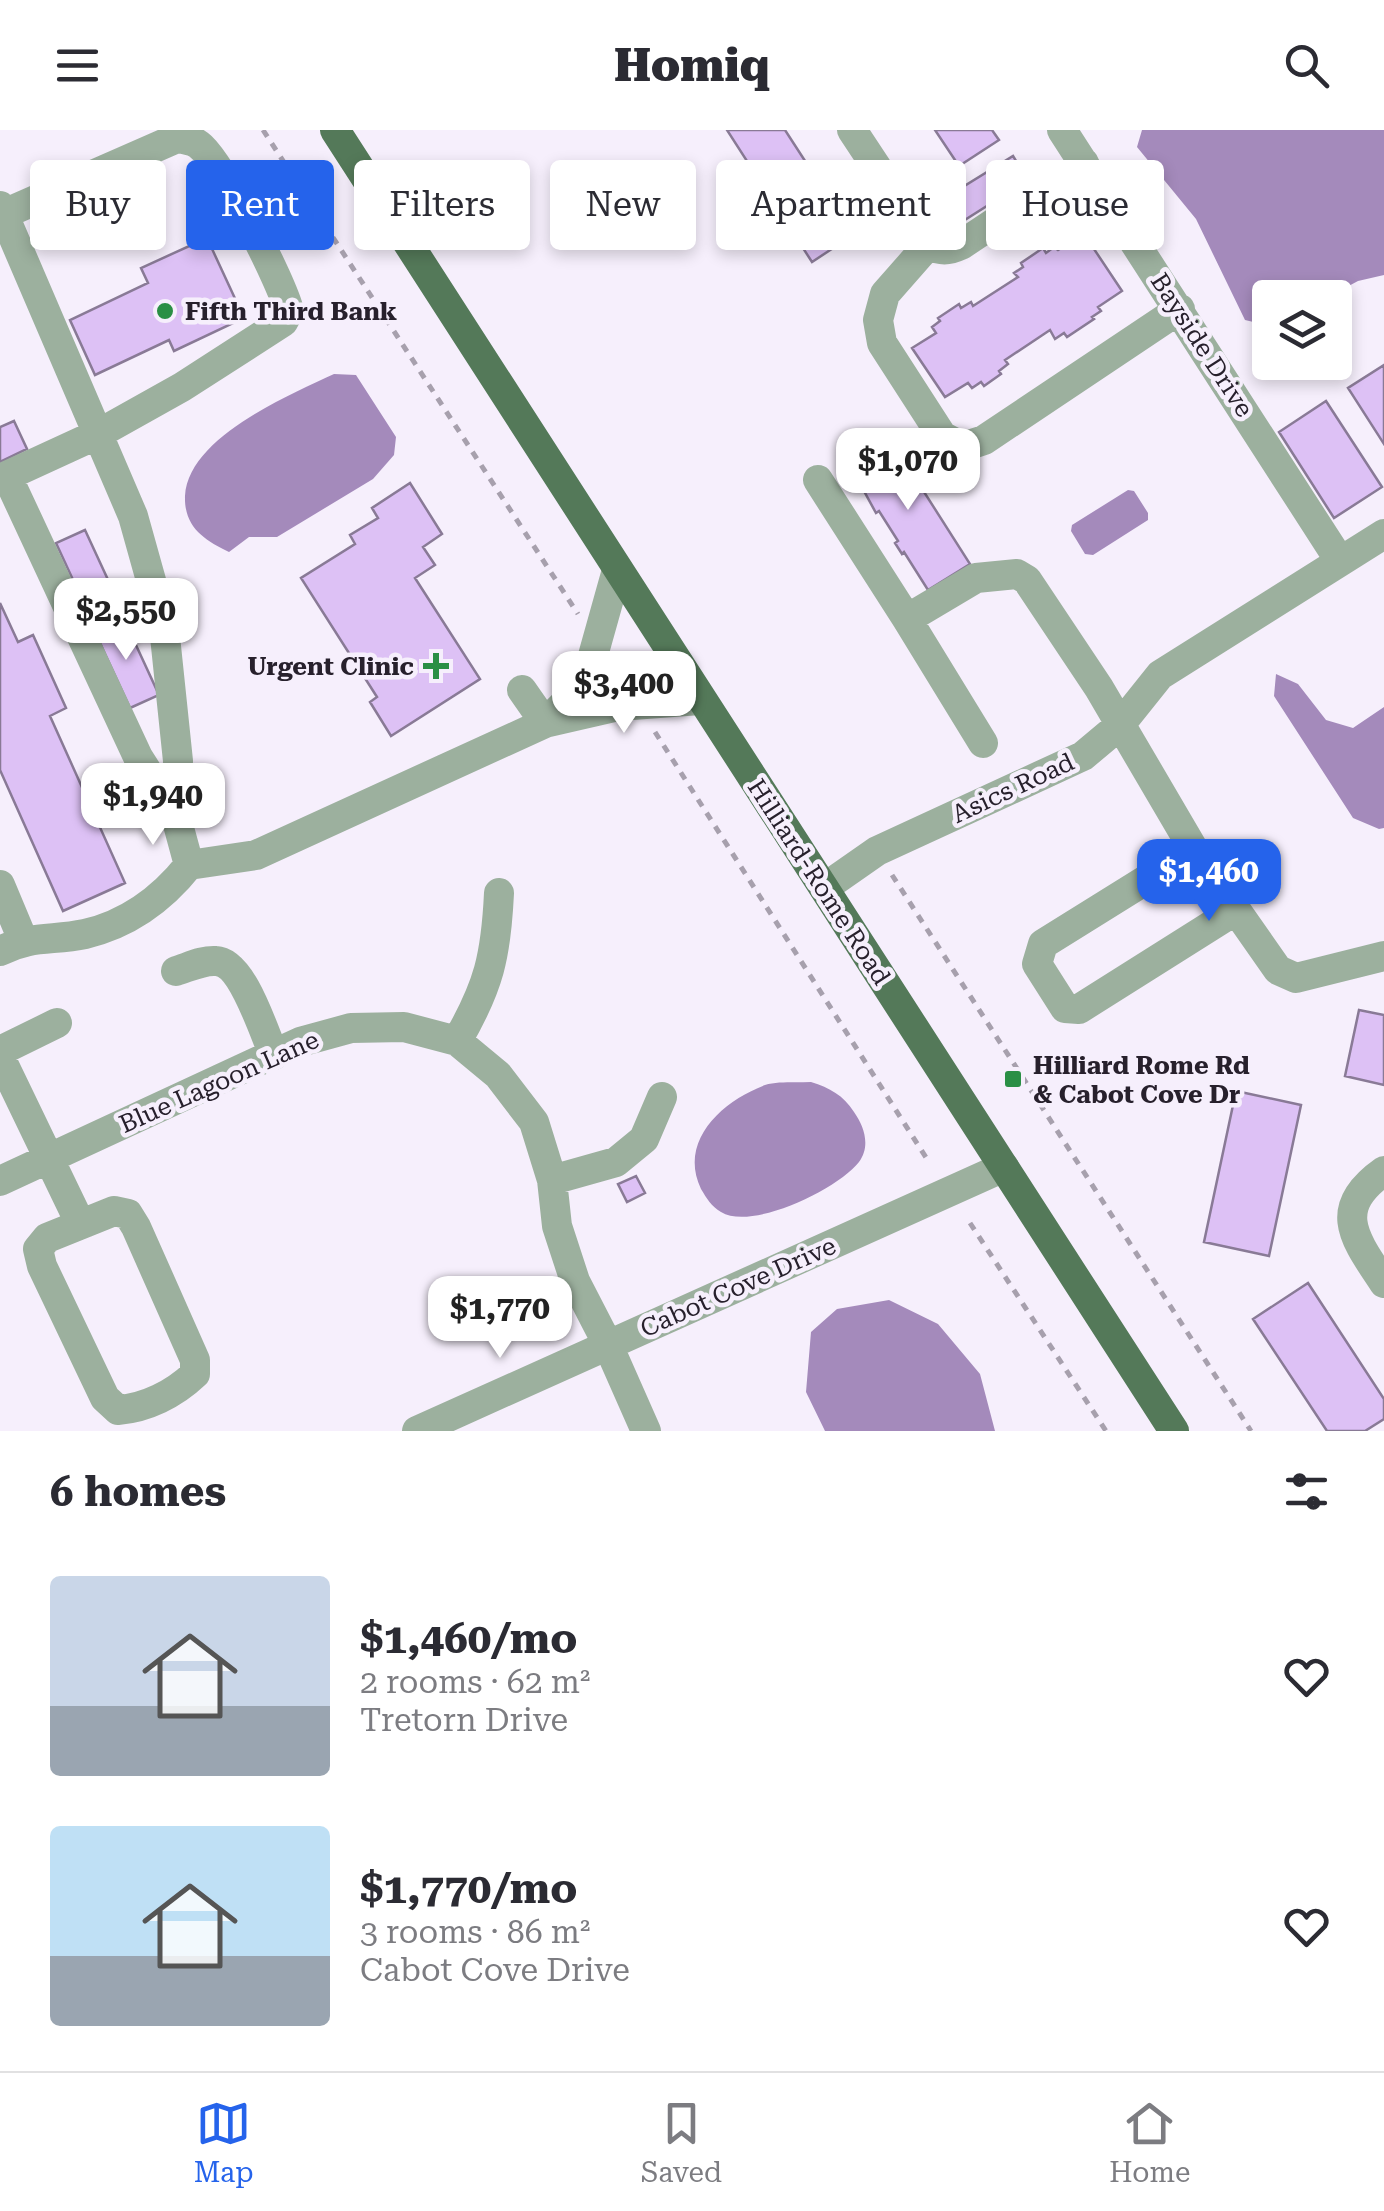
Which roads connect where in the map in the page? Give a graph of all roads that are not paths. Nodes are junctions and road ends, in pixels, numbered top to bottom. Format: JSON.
{"nodes":[{"id":1,"x":335,"y":130,"type":"edge"},
{"id":2,"x":852,"y":130,"type":"edge"},
{"id":3,"x":1062,"y":130,"type":"edge"},
{"id":4,"x":872,"y":160,"type":"edge"},
{"id":5,"x":1081,"y":160,"type":"edge"},
{"id":6,"x":2,"y":210,"type":"edge"},
{"id":7,"x":923,"y":250,"type":"edge"},
{"id":8,"x":1141,"y":250,"type":"edge"},
{"id":9,"x":1180,"y":309,"type":"junction"},
{"id":10,"x":98,"y":434,"type":"junction"},
{"id":11,"x":3,"y":477,"type":"edge"},
{"id":12,"x":818,"y":480,"type":"dead end"},
{"id":13,"x":1384,"y":534,"type":"edge"},
{"id":14,"x":1340,"y":561,"type":"junction"},
{"id":15,"x":617,"y":570,"type":"junction"},
{"id":16,"x":907,"y":619,"type":"junction"},
{"id":17,"x":522,"y":690,"type":"dead end"},
{"id":18,"x":700,"y":700,"type":"junction"},
{"id":19,"x":545,"y":722,"type":"junction"},
{"id":20,"x":1120,"y":725,"type":"junction"},
{"id":21,"x":983,"y":743,"type":"dead end"},
{"id":22,"x":176,"y":816,"type":"junction"},
{"id":23,"x":1194,"y":850,"type":"junction"},
{"id":24,"x":188,"y":865,"type":"junction"},
{"id":25,"x":0,"y":885,"type":"edge"},
{"id":26,"x":824,"y":888,"type":"junction"},
{"id":27,"x":499,"y":893,"type":"dead end"},
{"id":28,"x":1236,"y":910,"type":"junction"},
{"id":29,"x":11,"y":945,"type":"edge"},
{"id":30,"x":1384,"y":956,"type":"edge"},
{"id":31,"x":176,"y":971,"type":"dead end"},
{"id":32,"x":58,"y":1023,"type":"dead end"},
{"id":33,"x":457,"y":1041,"type":"junction"},
{"id":34,"x":0,"y":1054,"type":"edge"},
{"id":35,"x":274,"y":1056,"type":"junction"},
{"id":36,"x":662,"y":1097,"type":"dead end"},
{"id":37,"x":50,"y":1158,"type":"junction"},
{"id":38,"x":1004,"y":1168,"type":"junction"},
{"id":39,"x":1384,"y":1171,"type":"edge"},
{"id":40,"x":552,"y":1180,"type":"junction"},
{"id":41,"x":0,"y":1181,"type":"edge"},
{"id":42,"x":80,"y":1223,"type":"junction"},
{"id":43,"x":1384,"y":1284,"type":"edge"},
{"id":44,"x":608,"y":1345,"type":"junction"},
{"id":45,"x":417,"y":1431,"type":"edge"},
{"id":46,"x":646,"y":1431,"type":"edge"},
{"id":47,"x":1174,"y":1431,"type":"edge"}],
"edges":[{"from":1,"to":15,"type":"main road","name":"Hilliard-Rome Road"},
{"from":2,"to":4,"type":"street"},
{"from":3,"to":5,"type":"street","name":"Bayside Drive"},
{"from":6,"to":10,"type":"street"},
{"from":6,"to":10,"type":"street"},
{"from":7,"to":9,"type":"street"},
{"from":8,"to":9,"type":"street","name":"Bayside Drive"},
{"from":9,"to":14,"type":"street","name":"Bayside Drive"},
{"from":10,"to":11,"type":"street"},
{"from":10,"to":22,"type":"street"},
{"from":11,"to":22,"type":"street"},
{"from":12,"to":16,"type":"street"},
{"from":13,"to":14,"type":"street","name":"Asics Road"},
{"from":14,"to":20,"type":"street","name":"Asics Road"},
{"from":15,"to":18,"type":"main road","name":"Hilliard-Rome Road"},
{"from":15,"to":19,"type":"street"},
{"from":16,"to":20,"type":"street"},
{"from":16,"to":21,"type":"street"},
{"from":17,"to":19,"type":"street"},
{"from":18,"to":19,"type":"street"},
{"from":18,"to":26,"type":"main road","name":"Hilliard-Rome Road"},
{"from":19,"to":24,"type":"street"},
{"from":20,"to":23,"type":"street"},
{"from":20,"to":26,"type":"street","name":"Asics Road"},
{"from":22,"to":24,"type":"street"},
{"from":23,"to":28,"type":"street"},
{"from":23,"to":28,"type":"street"},
{"from":24,"to":29,"type":"street"},
{"from":25,"to":29,"type":"street"},
{"from":26,"to":38,"type":"main road","name":"Hilliard-Rome Road"},
{"from":27,"to":33,"type":"street"},
{"from":28,"to":30,"type":"street"},
{"from":31,"to":35,"type":"street"},
{"from":32,"to":34,"type":"street"},
{"from":33,"to":35,"type":"street","name":"Blue Lagoon Lane"},
{"from":33,"to":40,"type":"street","name":"Blue Lagoon Lane"},
{"from":34,"to":37,"type":"street"},
{"from":35,"to":37,"type":"street","name":"Blue Lagoon Lane"},
{"from":36,"to":40,"type":"street"},
{"from":37,"to":41,"type":"street","name":"Blue Lagoon Lane"},
{"from":37,"to":42,"type":"street"},
{"from":38,"to":44,"type":"street","name":"Cabot Cove Drive"},
{"from":38,"to":47,"type":"main road","name":"Hilliard-Rome Road"},
{"from":39,"to":43,"type":"street"},
{"from":40,"to":44,"type":"street","name":"Blue Lagoon Lane"},
{"from":42,"to":42,"type":"street"},
{"from":44,"to":45,"type":"street","name":"Cabot Cove Drive"},
{"from":44,"to":46,"type":"street","name":"Blue Lagoon Lane"}]}
